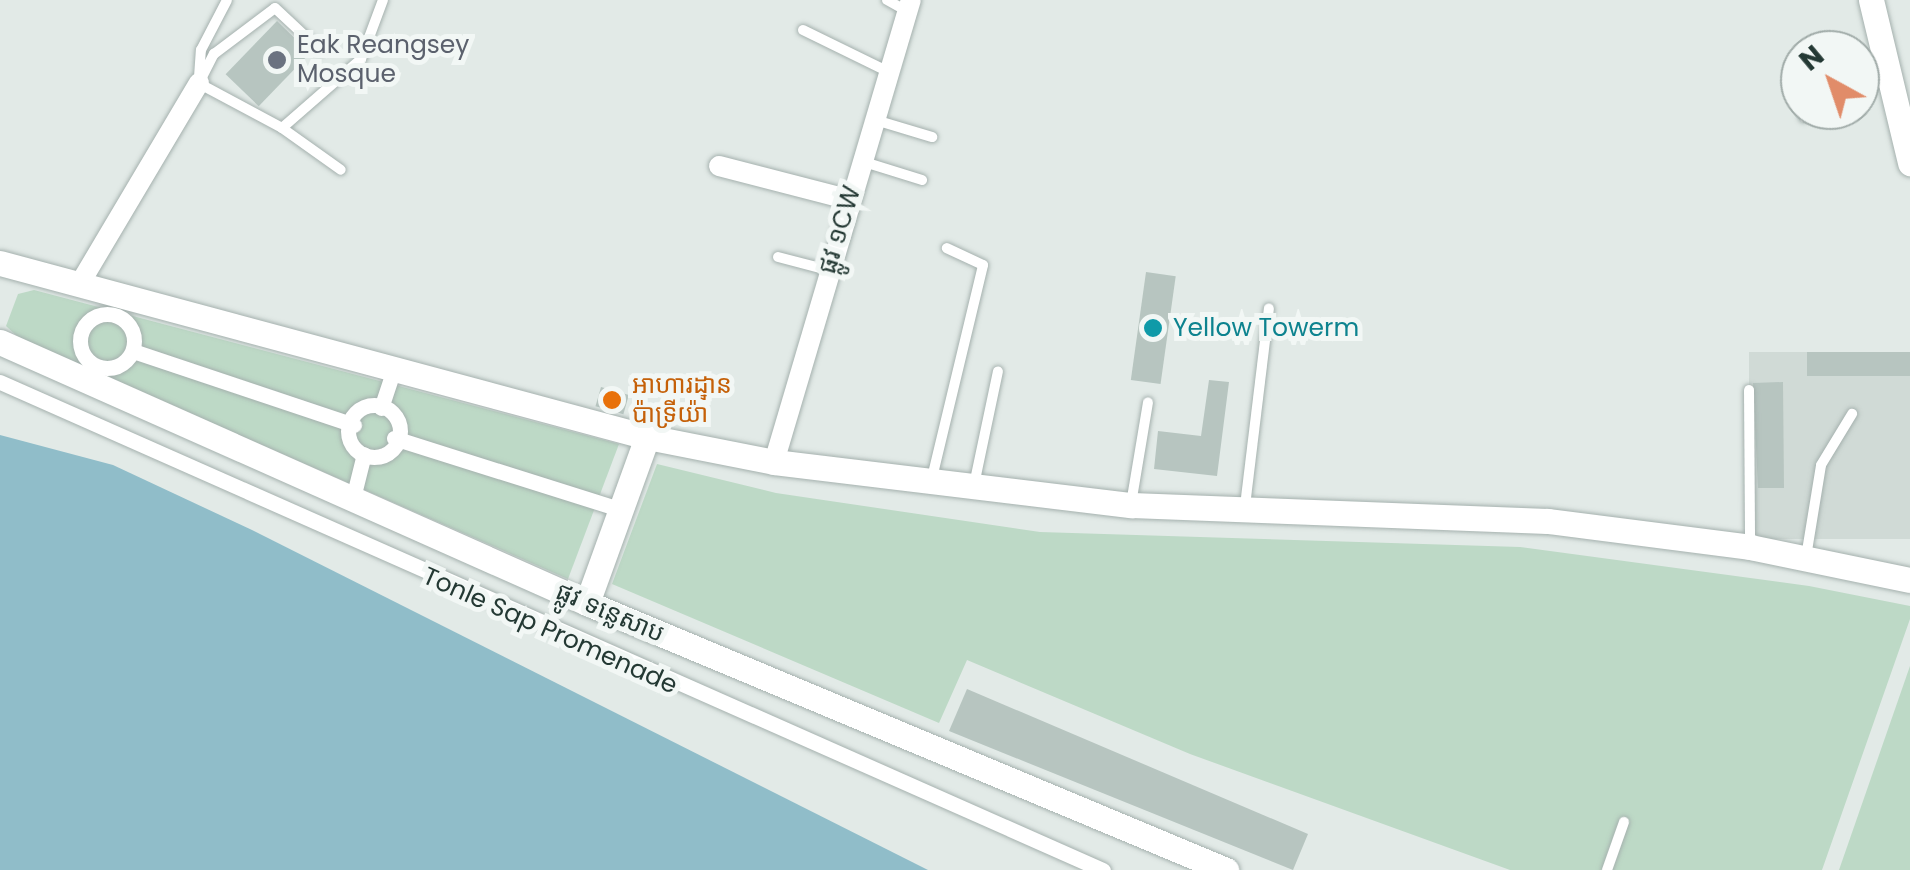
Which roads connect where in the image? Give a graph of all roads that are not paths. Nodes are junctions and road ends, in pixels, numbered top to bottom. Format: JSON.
{"nodes":[{"id":1,"x":228,"y":0,"type":"edge"},
{"id":2,"x":383,"y":0,"type":"edge"},
{"id":3,"x":1871,"y":0,"type":"edge"},
{"id":4,"x":901,"y":3,"type":"edge"},
{"id":5,"x":803,"y":30,"type":"dead end"},
{"id":6,"x":320,"y":50,"type":"dead end"},
{"id":7,"x":885,"y":70,"type":"junction"},
{"id":8,"x":1889,"y":77,"type":"junction"},
{"id":9,"x":1880,"y":81,"type":"edge"},
{"id":10,"x":199,"y":83,"type":"junction"},
{"id":11,"x":871,"y":118,"type":"junction"},
{"id":12,"x":282,"y":128,"type":"junction"},
{"id":13,"x":932,"y":137,"type":"dead end"},
{"id":14,"x":860,"y":160,"type":"junction"},
{"id":15,"x":1910,"y":163,"type":"edge"},
{"id":16,"x":719,"y":166,"type":"dead end"},
{"id":17,"x":341,"y":170,"type":"dead end"},
{"id":18,"x":922,"y":180,"type":"dead end"},
{"id":19,"x":850,"y":200,"type":"junction"},
{"id":20,"x":948,"y":248,"type":"dead end"},
{"id":21,"x":778,"y":257,"type":"dead end"},
{"id":22,"x":828,"y":270,"type":"junction"},
{"id":23,"x":4,"y":273,"type":"edge"},
{"id":24,"x":79,"y":285,"type":"junction"},
{"id":25,"x":118,"y":305,"type":"junction"},
{"id":26,"x":1269,"y":308,"type":"dead end"},
{"id":27,"x":0,"y":342,"type":"edge"},
{"id":28,"x":133,"y":350,"type":"junction"},
{"id":29,"x":396,"y":366,"type":"junction"},
{"id":30,"x":998,"y":371,"type":"dead end"},
{"id":31,"x":94,"y":373,"type":"junction"},
{"id":32,"x":0,"y":382,"type":"edge"},
{"id":33,"x":1749,"y":390,"type":"dead end"},
{"id":34,"x":1148,"y":402,"type":"dead end"},
{"id":35,"x":381,"y":408,"type":"junction"},
{"id":36,"x":1852,"y":414,"type":"dead end"},
{"id":37,"x":354,"y":425,"type":"junction"},
{"id":38,"x":647,"y":437,"type":"junction"},
{"id":39,"x":394,"y":438,"type":"junction"},
{"id":40,"x":364,"y":454,"type":"junction"},
{"id":41,"x":774,"y":462,"type":"junction"},
{"id":42,"x":930,"y":483,"type":"junction"},
{"id":43,"x":974,"y":486,"type":"junction"},
{"id":44,"x":352,"y":498,"type":"junction"},
{"id":45,"x":1131,"y":505,"type":"junction"},
{"id":46,"x":1245,"y":506,"type":"junction"},
{"id":47,"x":622,"y":510,"type":"junction"},
{"id":48,"x":1750,"y":547,"type":"junction"},
{"id":49,"x":1806,"y":557,"type":"junction"},
{"id":50,"x":1910,"y":580,"type":"edge"},
{"id":51,"x":587,"y":604,"type":"junction"},
{"id":52,"x":1624,"y":822,"type":"dead end"},
{"id":53,"x":1103,"y":870,"type":"edge"},
{"id":54,"x":1226,"y":870,"type":"edge"},
{"id":55,"x":1607,"y":870,"type":"edge"}],
"edges":[{"from":1,"to":10,"type":"lane"},
{"from":2,"to":12,"type":"lane"},
{"from":3,"to":8,"type":"street"},
{"from":4,"to":7,"type":"street","name":"ផ្លូវ ១CW"},
{"from":5,"to":7,"type":"lane"},
{"from":6,"to":10,"type":"lane"},
{"from":7,"to":11,"type":"street","name":"ផ្លូវ ១CW"},
{"from":8,"to":9,"type":"lane"},
{"from":8,"to":15,"type":"street"},
{"from":10,"to":12,"type":"lane"},
{"from":10,"to":24,"type":"street"},
{"from":11,"to":13,"type":"lane"},
{"from":11,"to":14,"type":"street","name":"ផ្លូវ ១CW"},
{"from":12,"to":17,"type":"lane"},
{"from":14,"to":18,"type":"lane"},
{"from":14,"to":19,"type":"street","name":"ផ្លូវ ១CW"},
{"from":16,"to":19,"type":"street"},
{"from":19,"to":22,"type":"street","name":"ផ្លូវ ១CW"},
{"from":20,"to":42,"type":"lane"},
{"from":21,"to":22,"type":"lane"},
{"from":22,"to":41,"type":"street","name":"ផ្លូវ ១CW"},
{"from":23,"to":24,"type":"street"},
{"from":24,"to":25,"type":"street"},
{"from":25,"to":28,"type":"street"},
{"from":25,"to":29,"type":"street"},
{"from":25,"to":31,"type":"street"},
{"from":26,"to":46,"type":"lane"},
{"from":27,"to":31,"type":"street","name":"ផ្លូវ ទន្លេសាប"},
{"from":28,"to":31,"type":"street"},
{"from":28,"to":37,"type":"street"},
{"from":29,"to":35,"type":"street"},
{"from":29,"to":38,"type":"street"},
{"from":30,"to":43,"type":"lane"},
{"from":31,"to":44,"type":"street","name":"ផ្លូវ ទន្លេសាប"},
{"from":32,"to":53,"type":"street","name":"Tonle Sap Promenade"},
{"from":33,"to":48,"type":"lane"},
{"from":34,"to":45,"type":"lane"},
{"from":35,"to":37,"type":"street"},
{"from":35,"to":39,"type":"street"},
{"from":36,"to":49,"type":"lane"},
{"from":37,"to":40,"type":"street"},
{"from":38,"to":41,"type":"street"},
{"from":38,"to":47,"type":"street"},
{"from":39,"to":40,"type":"street"},
{"from":39,"to":47,"type":"street"},
{"from":40,"to":44,"type":"street"},
{"from":41,"to":42,"type":"street"},
{"from":42,"to":43,"type":"street"},
{"from":43,"to":45,"type":"street"},
{"from":44,"to":51,"type":"street","name":"ផ្លូវ ទន្លេសាប"},
{"from":45,"to":46,"type":"street"},
{"from":46,"to":48,"type":"street"},
{"from":47,"to":51,"type":"street"},
{"from":48,"to":49,"type":"street"},
{"from":49,"to":50,"type":"street"},
{"from":51,"to":54,"type":"street","name":"ផ្លូវ ទន្លេសាប"},
{"from":52,"to":55,"type":"lane"}]}
